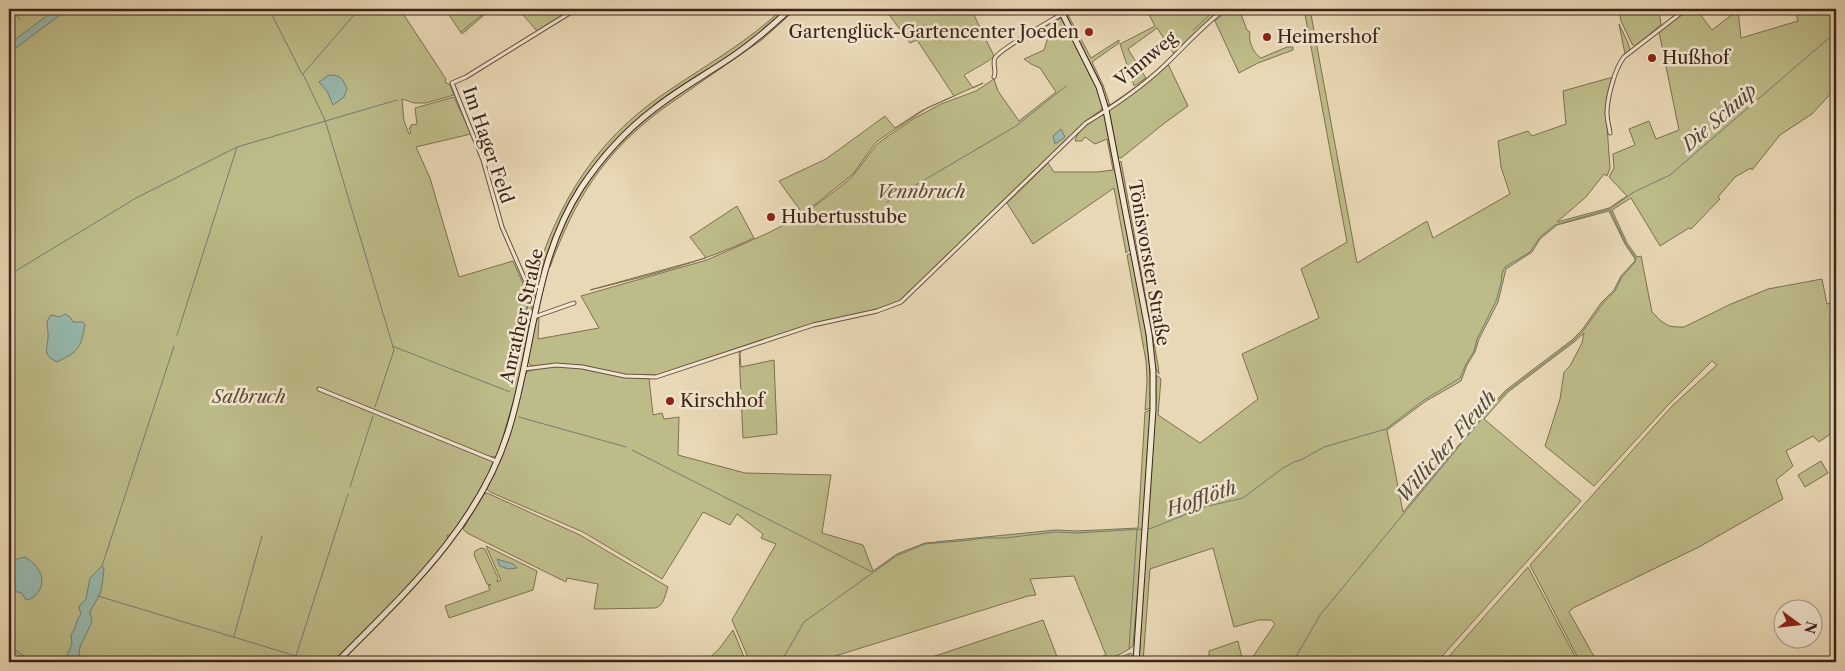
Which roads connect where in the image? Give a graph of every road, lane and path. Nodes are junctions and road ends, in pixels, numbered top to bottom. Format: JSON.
{"nodes":[{"id":1,"x":576,"y":9,"type":"edge"},
{"id":2,"x":790,"y":9,"type":"edge"},
{"id":3,"x":1071,"y":9,"type":"edge"},
{"id":4,"x":1225,"y":9,"type":"edge"},
{"id":5,"x":1686,"y":9,"type":"edge"},
{"id":6,"x":1062,"y":11,"type":"edge"},
{"id":7,"x":994,"y":77,"type":"dead end"},
{"id":8,"x":1106,"y":110,"type":"junction"},
{"id":9,"x":1610,"y":133,"type":"dead end"},
{"id":10,"x":539,"y":287,"type":"junction"},
{"id":11,"x":574,"y":303,"type":"dead end"},
{"id":12,"x":533,"y":318,"type":"junction"},
{"id":13,"x":524,"y":369,"type":"junction"},
{"id":14,"x":319,"y":389,"type":"dead end"},
{"id":15,"x":497,"y":462,"type":"junction"},
{"id":16,"x":337,"y":662,"type":"edge"},
{"id":17,"x":1136,"y":662,"type":"edge"}],
"edges":[{"from":1,"to":10,"type":"street","name":"Im Hager Feld"},
{"from":2,"to":10,"type":"main road","name":"Anrather Straße"},
{"from":3,"to":6,"type":"street"},
{"from":4,"to":8,"type":"street","name":"Vinnweg"},
{"from":5,"to":9,"type":"street"},
{"from":6,"to":7,"type":"street"},
{"from":6,"to":8,"type":"main road","name":"Tönisvorster Straße"},
{"from":8,"to":13,"type":"street"},
{"from":8,"to":17,"type":"main road","name":"Tönisvorster Straße"},
{"from":10,"to":12,"type":"main road","name":"Anrather Straße"},
{"from":11,"to":12,"type":"street"},
{"from":12,"to":13,"type":"main road","name":"Anrather Straße"},
{"from":13,"to":15,"type":"main road","name":"Anrather Straße"},
{"from":14,"to":15,"type":"street"},
{"from":15,"to":16,"type":"main road","name":"Anrather Straße"}]}
